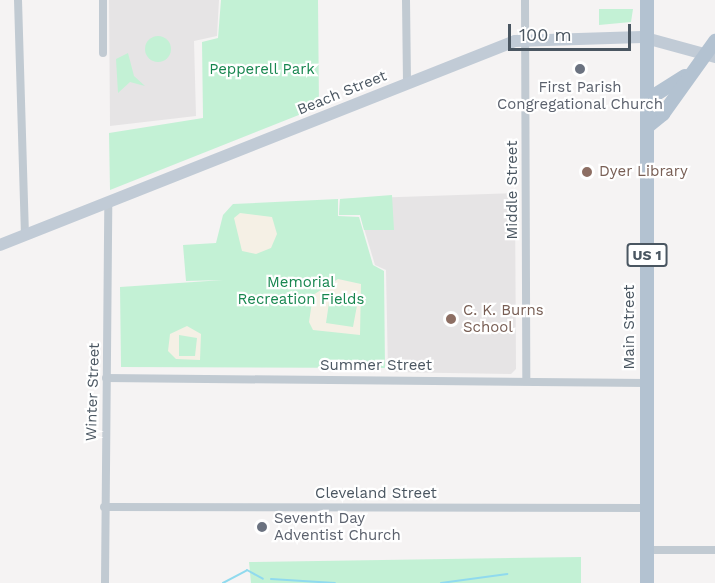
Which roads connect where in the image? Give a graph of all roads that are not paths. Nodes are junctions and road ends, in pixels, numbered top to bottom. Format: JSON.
{"nodes":[{"id":1,"x":18,"y":0,"type":"edge"},
{"id":2,"x":103,"y":0,"type":"edge"},
{"id":3,"x":406,"y":0,"type":"edge"},
{"id":4,"x":525,"y":0,"type":"edge"},
{"id":5,"x":647,"y":0,"type":"edge"},
{"id":6,"x":647,"y":37,"type":"junction"},
{"id":7,"x":525,"y":39,"type":"junction"},
{"id":8,"x":715,"y":41,"type":"edge"},
{"id":9,"x":103,"y":53,"type":"dead end"},
{"id":10,"x":710,"y":56,"type":"edge"},
{"id":11,"x":696,"y":67,"type":"junction"},
{"id":12,"x":407,"y":84,"type":"junction"},
{"id":13,"x":647,"y":100,"type":"junction"},
{"id":14,"x":647,"y":127,"type":"junction"},
{"id":15,"x":108,"y":202,"type":"junction"},
{"id":16,"x":25,"y":235,"type":"junction"},
{"id":17,"x":0,"y":245,"type":"edge"},
{"id":18,"x":106,"y":378,"type":"junction"},
{"id":19,"x":526,"y":381,"type":"junction"},
{"id":20,"x":647,"y":383,"type":"junction"},
{"id":21,"x":104,"y":507,"type":"junction"},
{"id":22,"x":647,"y":508,"type":"junction"},
{"id":23,"x":646,"y":550,"type":"junction"},
{"id":24,"x":715,"y":550,"type":"edge"},
{"id":25,"x":105,"y":583,"type":"edge"},
{"id":26,"x":647,"y":583,"type":"edge"}],
"edges":[{"from":1,"to":16,"type":"street"},
{"from":2,"to":9,"type":"street"},
{"from":3,"to":12,"type":"street"},
{"from":4,"to":7,"type":"street","name":"Middle Street"},
{"from":5,"to":6,"type":"main road","name":"Main Street"},
{"from":6,"to":7,"type":"main road","name":"Beach Street"},
{"from":6,"to":10,"type":"main road","name":"Beach Street"},
{"from":6,"to":13,"type":"main road","name":"Main Street"},
{"from":7,"to":12,"type":"main road","name":"Beach Street"},
{"from":7,"to":19,"type":"street","name":"Middle Street"},
{"from":8,"to":10,"type":"main road"},
{"from":10,"to":11,"type":"main road"},
{"from":11,"to":13,"type":"main road"},
{"from":11,"to":14,"type":"main road"},
{"from":12,"to":15,"type":"main road","name":"Beach Street"},
{"from":13,"to":14,"type":"main road","name":"Main Street","number":"US 1"},
{"from":14,"to":20,"type":"main road","name":"Main Street","number":"US 1"},
{"from":15,"to":16,"type":"main road","name":"Beach Street"},
{"from":15,"to":18,"type":"street","name":"Winter Street"},
{"from":16,"to":17,"type":"main road","name":"Beach Street"},
{"from":18,"to":19,"type":"street","name":"Summer Street"},
{"from":18,"to":21,"type":"street","name":"Winter Street"},
{"from":19,"to":20,"type":"street","name":"Summer Street"},
{"from":20,"to":22,"type":"main road","name":"Main Street","number":"US 1"},
{"from":21,"to":22,"type":"street","name":"Cleveland Street"},
{"from":21,"to":25,"type":"street","name":"Winter Street"},
{"from":22,"to":23,"type":"main road","name":"Main Street","number":"US 1"},
{"from":23,"to":24,"type":"street"},
{"from":23,"to":26,"type":"main road","name":"Main Street","number":"US 1"}]}
